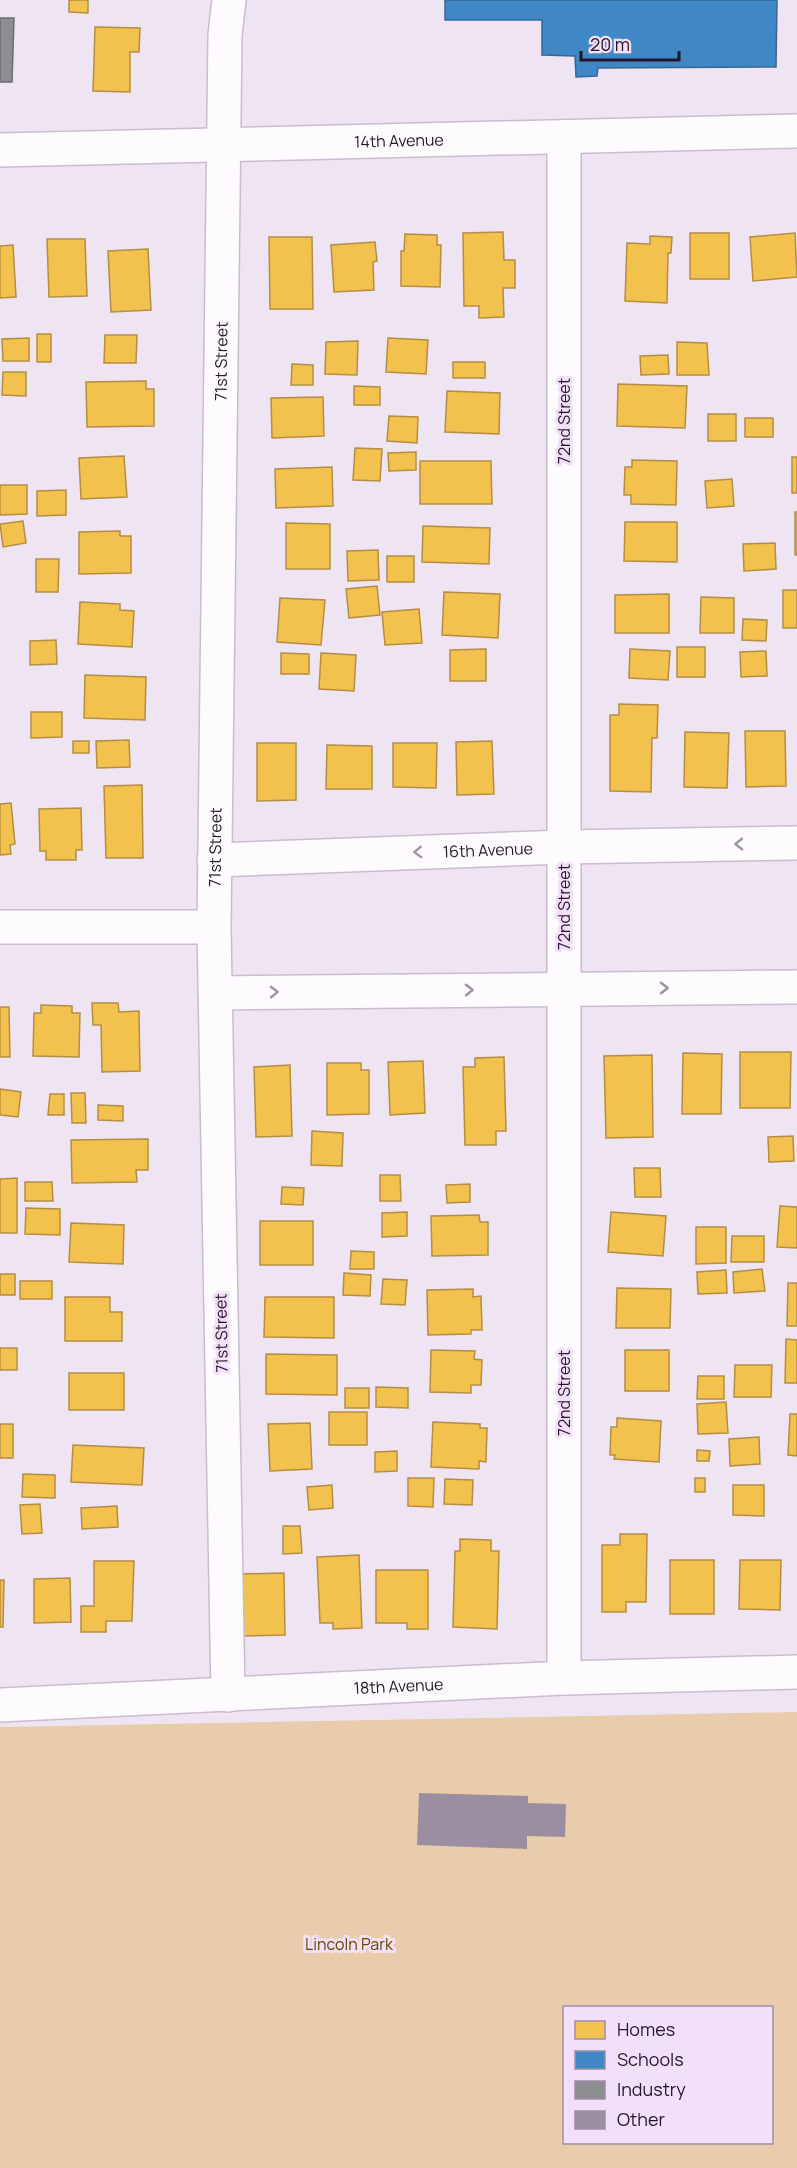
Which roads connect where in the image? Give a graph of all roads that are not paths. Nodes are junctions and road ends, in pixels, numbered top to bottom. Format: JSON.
{"nodes":[{"id":1,"x":229,"y":0,"type":"edge"},
{"id":2,"x":797,"y":131,"type":"edge"},
{"id":3,"x":564,"y":137,"type":"junction"},
{"id":4,"x":224,"y":144,"type":"junction"},
{"id":5,"x":0,"y":150,"type":"edge"},
{"id":6,"x":797,"y":843,"type":"edge"},
{"id":7,"x":564,"y":847,"type":"junction"},
{"id":8,"x":214,"y":860,"type":"junction"},
{"id":9,"x":0,"y":927,"type":"edge"},
{"id":10,"x":214,"y":927,"type":"junction"},
{"id":11,"x":797,"y":987,"type":"edge"},
{"id":12,"x":564,"y":988,"type":"junction"},
{"id":13,"x":215,"y":993,"type":"junction"},
{"id":14,"x":797,"y":1672,"type":"edge"},
{"id":15,"x":564,"y":1677,"type":"junction"},
{"id":16,"x":228,"y":1695,"type":"junction"},
{"id":17,"x":0,"y":1705,"type":"edge"}],
"edges":[{"from":1,"to":4,"type":"street","name":"71st Street"},
{"from":2,"to":3,"type":"street","name":"14th Avenue"},
{"from":3,"to":4,"type":"street","name":"14th Avenue"},
{"from":3,"to":7,"type":"street","name":"72nd Street"},
{"from":4,"to":5,"type":"street","name":"14th Avenue"},
{"from":4,"to":8,"type":"street","name":"71st Street"},
{"from":6,"to":7,"type":"street","name":"16th Avenue","one_way":true},
{"from":7,"to":8,"type":"street","name":"16th Avenue","one_way":true},
{"from":7,"to":12,"type":"street","name":"72nd Street"},
{"from":8,"to":10,"type":"street","name":"71st Street"},
{"from":9,"to":10,"type":"street"},
{"from":10,"to":13,"type":"street","name":"71st Street"},
{"from":12,"to":11,"type":"street","one_way":true},
{"from":13,"to":12,"type":"street","one_way":true},
{"from":12,"to":15,"type":"street","name":"72nd Street"},
{"from":13,"to":16,"type":"street","name":"71st Street"},
{"from":14,"to":15,"type":"street","name":"18th Avenue"},
{"from":15,"to":16,"type":"street","name":"18th Avenue"},
{"from":16,"to":17,"type":"street","name":"18th Avenue"}]}
